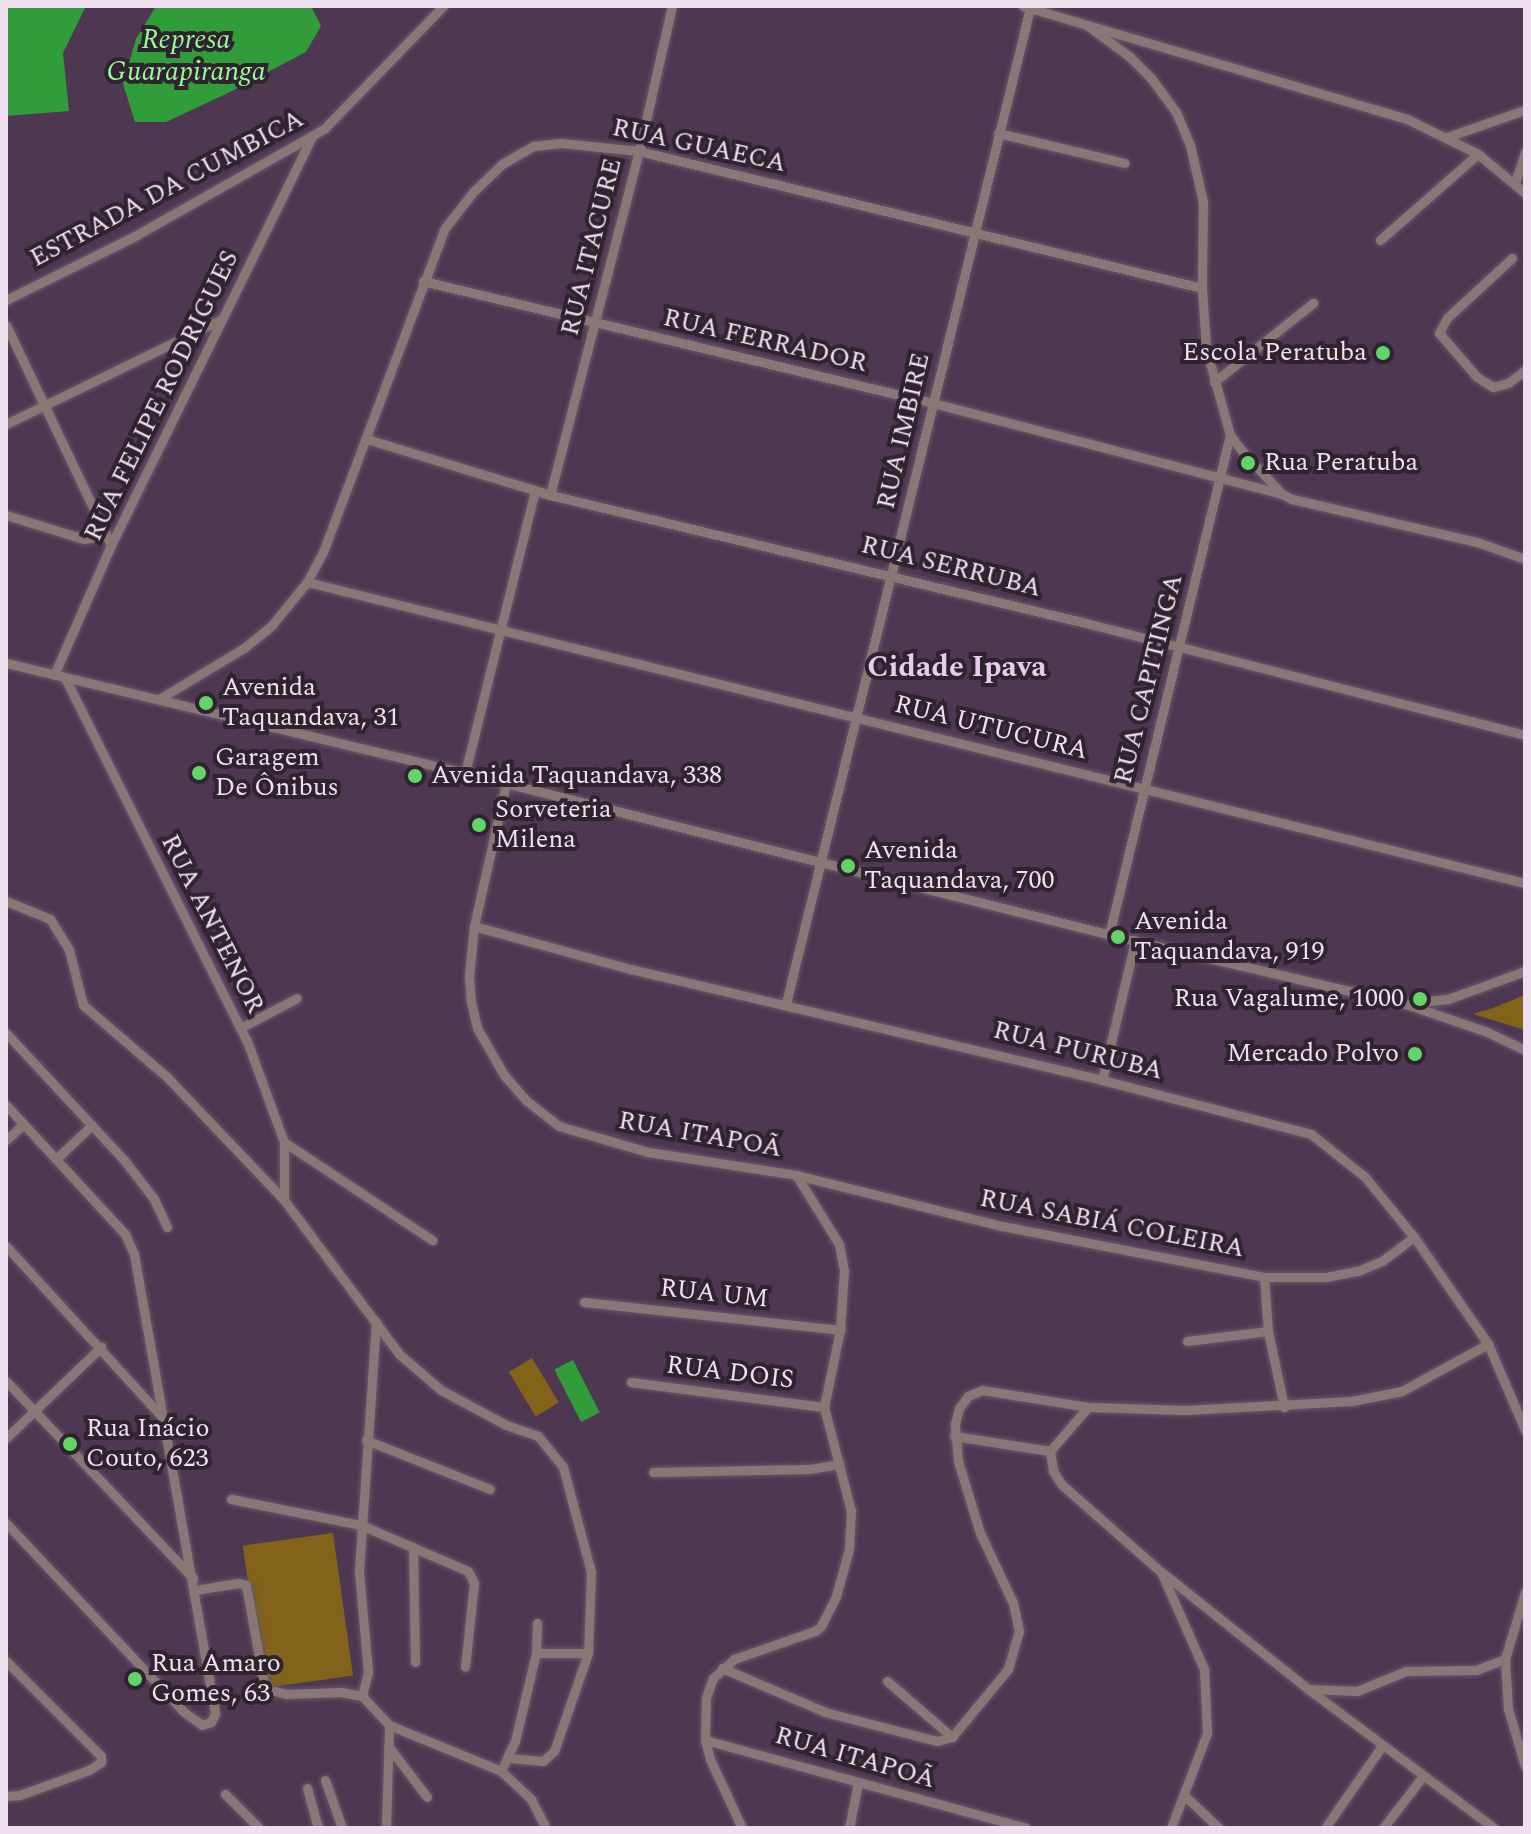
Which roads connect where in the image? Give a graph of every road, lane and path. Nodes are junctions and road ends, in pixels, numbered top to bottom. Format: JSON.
{"nodes":[{"id":1,"x":443,"y":6,"type":"edge"},
{"id":2,"x":672,"y":7,"type":"edge"},
{"id":3,"x":1027,"y":7,"type":"edge"},
{"id":4,"x":1088,"y":26,"type":"junction"},
{"id":5,"x":1525,"y":110,"type":"edge"},
{"id":6,"x":998,"y":133,"type":"junction"},
{"id":7,"x":312,"y":137,"type":"junction"},
{"id":8,"x":1447,"y":137,"type":"junction"},
{"id":9,"x":639,"y":151,"type":"junction"},
{"id":10,"x":1525,"y":152,"type":"edge"},
{"id":11,"x":1478,"y":154,"type":"junction"},
{"id":12,"x":1125,"y":163,"type":"dead end"},
{"id":13,"x":1515,"y":183,"type":"junction"},
{"id":14,"x":1525,"y":193,"type":"edge"},
{"id":15,"x":974,"y":231,"type":"junction"},
{"id":16,"x":1380,"y":240,"type":"dead end"},
{"id":17,"x":1512,"y":258,"type":"dead end"},
{"id":18,"x":423,"y":281,"type":"junction"},
{"id":19,"x":1202,"y":288,"type":"junction"},
{"id":20,"x":6,"y":300,"type":"edge"},
{"id":21,"x":1313,"y":303,"type":"dead end"},
{"id":22,"x":222,"y":319,"type":"junction"},
{"id":23,"x":595,"y":323,"type":"junction"},
{"id":24,"x":6,"y":325,"type":"edge"},
{"id":25,"x":1525,"y":370,"type":"edge"},
{"id":26,"x":1214,"y":382,"type":"junction"},
{"id":27,"x":933,"y":403,"type":"junction"},
{"id":28,"x":45,"y":406,"type":"junction"},
{"id":29,"x":6,"y":424,"type":"edge"},
{"id":30,"x":1230,"y":435,"type":"junction"},
{"id":31,"x":367,"y":439,"type":"junction"},
{"id":32,"x":1221,"y":479,"type":"junction"},
{"id":33,"x":535,"y":491,"type":"junction"},
{"id":34,"x":1282,"y":494,"type":"junction"},
{"id":35,"x":550,"y":495,"type":"junction"},
{"id":36,"x":6,"y":515,"type":"edge"},
{"id":37,"x":104,"y":536,"type":"junction"},
{"id":38,"x":111,"y":545,"type":"junction"},
{"id":39,"x":1525,"y":559,"type":"edge"},
{"id":40,"x":894,"y":576,"type":"junction"},
{"id":41,"x":307,"y":582,"type":"junction"},
{"id":42,"x":502,"y":630,"type":"junction"},
{"id":43,"x":1181,"y":647,"type":"junction"},
{"id":44,"x":6,"y":663,"type":"edge"},
{"id":45,"x":54,"y":675,"type":"junction"},
{"id":46,"x":65,"y":678,"type":"junction"},
{"id":47,"x":159,"y":699,"type":"junction"},
{"id":48,"x":856,"y":718,"type":"junction"},
{"id":49,"x":1525,"y":735,"type":"edge"},
{"id":50,"x":465,"y":773,"type":"junction"},
{"id":51,"x":506,"y":784,"type":"junction"},
{"id":52,"x":1144,"y":787,"type":"junction"},
{"id":53,"x":820,"y":863,"type":"junction"},
{"id":54,"x":1525,"y":883,"type":"edge"},
{"id":55,"x":6,"y":901,"type":"edge"},
{"id":56,"x":474,"y":926,"type":"junction"},
{"id":57,"x":1109,"y":935,"type":"junction"},
{"id":58,"x":1135,"y":941,"type":"junction"},
{"id":59,"x":1525,"y":971,"type":"edge"},
{"id":60,"x":297,"y":998,"type":"dead end"},
{"id":61,"x":786,"y":1003,"type":"junction"},
{"id":62,"x":1406,"y":1004,"type":"junction"},
{"id":63,"x":240,"y":1028,"type":"junction"},
{"id":64,"x":6,"y":1033,"type":"edge"},
{"id":65,"x":1525,"y":1050,"type":"edge"},
{"id":66,"x":1102,"y":1080,"type":"junction"},
{"id":67,"x":6,"y":1105,"type":"edge"},
{"id":68,"x":24,"y":1124,"type":"junction"},
{"id":69,"x":92,"y":1125,"type":"junction"},
{"id":70,"x":6,"y":1140,"type":"edge"},
{"id":71,"x":284,"y":1142,"type":"junction"},
{"id":72,"x":57,"y":1158,"type":"junction"},
{"id":73,"x":796,"y":1175,"type":"junction"},
{"id":74,"x":284,"y":1200,"type":"junction"},
{"id":75,"x":167,"y":1227,"type":"dead end"},
{"id":76,"x":1414,"y":1237,"type":"junction"},
{"id":77,"x":432,"y":1240,"type":"dead end"},
{"id":78,"x":6,"y":1246,"type":"edge"},
{"id":79,"x":1264,"y":1277,"type":"junction"},
{"id":80,"x":584,"y":1302,"type":"dead end"},
{"id":81,"x":376,"y":1322,"type":"junction"},
{"id":82,"x":840,"y":1330,"type":"junction"},
{"id":83,"x":1268,"y":1331,"type":"junction"},
{"id":84,"x":1187,"y":1341,"type":"dead end"},
{"id":85,"x":1488,"y":1344,"type":"junction"},
{"id":86,"x":101,"y":1347,"type":"junction"},
{"id":87,"x":6,"y":1381,"type":"edge"},
{"id":88,"x":631,"y":1382,"type":"dead end"},
{"id":89,"x":824,"y":1407,"type":"junction"},
{"id":90,"x":1088,"y":1407,"type":"junction"},
{"id":91,"x":1284,"y":1407,"type":"junction"},
{"id":92,"x":35,"y":1411,"type":"junction"},
{"id":93,"x":166,"y":1421,"type":"junction"},
{"id":94,"x":1525,"y":1430,"type":"edge"},
{"id":95,"x":954,"y":1436,"type":"junction"},
{"id":96,"x":6,"y":1438,"type":"edge"},
{"id":97,"x":366,"y":1440,"type":"junction"},
{"id":98,"x":1050,"y":1451,"type":"junction"},
{"id":99,"x":840,"y":1464,"type":"junction"},
{"id":100,"x":653,"y":1472,"type":"dead end"},
{"id":101,"x":490,"y":1489,"type":"dead end"},
{"id":102,"x":231,"y":1499,"type":"dead end"},
{"id":103,"x":6,"y":1523,"type":"edge"},
{"id":104,"x":361,"y":1525,"type":"junction"},
{"id":105,"x":413,"y":1547,"type":"junction"},
{"id":106,"x":1161,"y":1572,"type":"junction"},
{"id":107,"x":193,"y":1578,"type":"junction"},
{"id":108,"x":195,"y":1590,"type":"junction"},
{"id":109,"x":1525,"y":1592,"type":"edge"},
{"id":110,"x":537,"y":1623,"type":"dead end"},
{"id":111,"x":536,"y":1653,"type":"junction"},
{"id":112,"x":588,"y":1653,"type":"junction"},
{"id":113,"x":1505,"y":1659,"type":"junction"},
{"id":114,"x":6,"y":1661,"type":"edge"},
{"id":115,"x":415,"y":1662,"type":"dead end"},
{"id":116,"x":465,"y":1667,"type":"dead end"},
{"id":117,"x":722,"y":1668,"type":"junction"},
{"id":118,"x":887,"y":1681,"type":"dead end"},
{"id":119,"x":1308,"y":1689,"type":"junction"},
{"id":120,"x":362,"y":1696,"type":"junction"},
{"id":121,"x":389,"y":1725,"type":"junction"},
{"id":122,"x":952,"y":1737,"type":"junction"},
{"id":123,"x":705,"y":1740,"type":"junction"},
{"id":124,"x":388,"y":1746,"type":"junction"},
{"id":125,"x":1382,"y":1746,"type":"junction"},
{"id":126,"x":507,"y":1758,"type":"junction"},
{"id":127,"x":1525,"y":1766,"type":"edge"},
{"id":128,"x":501,"y":1771,"type":"junction"},
{"id":129,"x":1423,"y":1776,"type":"junction"},
{"id":130,"x":325,"y":1780,"type":"dead end"},
{"id":131,"x":858,"y":1783,"type":"junction"},
{"id":132,"x":307,"y":1788,"type":"dead end"},
{"id":133,"x":225,"y":1794,"type":"dead end"},
{"id":134,"x":1185,"y":1796,"type":"junction"},
{"id":135,"x":8,"y":1797,"type":"edge"},
{"id":136,"x":427,"y":1797,"type":"dead end"},
{"id":137,"x":253,"y":1826,"type":"edge"},
{"id":138,"x":318,"y":1828,"type":"edge"},
{"id":139,"x":342,"y":1828,"type":"edge"},
{"id":140,"x":386,"y":1828,"type":"edge"},
{"id":141,"x":546,"y":1828,"type":"edge"},
{"id":142,"x":742,"y":1828,"type":"edge"},
{"id":143,"x":849,"y":1828,"type":"edge"},
{"id":144,"x":1026,"y":1828,"type":"edge"},
{"id":145,"x":1171,"y":1828,"type":"edge"},
{"id":146,"x":1219,"y":1828,"type":"edge"},
{"id":147,"x":1325,"y":1828,"type":"edge"},
{"id":148,"x":1383,"y":1828,"type":"edge"},
{"id":149,"x":1494,"y":1828,"type":"edge"}],
"edges":[{"from":1,"to":7,"type":"street","name":"ESTRADA DA CUMBICA"},
{"from":2,"to":9,"type":"street","name":"RUA ITACURE"},
{"from":3,"to":4,"type":"street"},
{"from":3,"to":6,"type":"street","name":"RUA IMBIRE"},
{"from":4,"to":8,"type":"street"},
{"from":4,"to":19,"type":"street"},
{"from":5,"to":8,"type":"street"},
{"from":6,"to":12,"type":"street"},
{"from":6,"to":15,"type":"street","name":"RUA IMBIRE"},
{"from":7,"to":20,"type":"street","name":"ESTRADA DA CUMBICA"},
{"from":7,"to":22,"type":"street","name":"RUA FELIPE RODRIGUES"},
{"from":8,"to":11,"type":"street"},
{"from":9,"to":15,"type":"street","name":"RUA GUAECA"},
{"from":9,"to":18,"type":"street","name":"RUA GUAECA"},
{"from":9,"to":23,"type":"street","name":"RUA ITACURE"},
{"from":10,"to":13,"type":"street"},
{"from":11,"to":13,"type":"street"},
{"from":11,"to":16,"type":"street"},
{"from":13,"to":14,"type":"street"},
{"from":15,"to":19,"type":"street","name":"RUA GUAECA"},
{"from":15,"to":27,"type":"street","name":"RUA IMBIRE"},
{"from":17,"to":25,"type":"street"},
{"from":18,"to":23,"type":"street","name":"RUA FERRADOR"},
{"from":18,"to":31,"type":"street","name":"RUA GUAECA"},
{"from":19,"to":26,"type":"street"},
{"from":21,"to":26,"type":"street"},
{"from":22,"to":28,"type":"street"},
{"from":22,"to":38,"type":"street","name":"RUA FELIPE RODRIGUES"},
{"from":23,"to":27,"type":"street","name":"RUA FERRADOR"},
{"from":23,"to":35,"type":"street","name":"RUA ITACURE"},
{"from":24,"to":28,"type":"street"},
{"from":26,"to":30,"type":"street"},
{"from":27,"to":32,"type":"street","name":"RUA FERRADOR"},
{"from":27,"to":40,"type":"street","name":"RUA IMBIRE"},
{"from":28,"to":29,"type":"street"},
{"from":28,"to":37,"type":"street"},
{"from":30,"to":32,"type":"street","name":"RUA CAPITINGA"},
{"from":30,"to":34,"type":"street"},
{"from":31,"to":33,"type":"street","name":"RUA SERRUBA"},
{"from":31,"to":41,"type":"street","name":"RUA GUAECA"},
{"from":32,"to":34,"type":"street","name":"RUA FERRADOR"},
{"from":32,"to":43,"type":"street","name":"RUA CAPITINGA"},
{"from":33,"to":35,"type":"street","name":"RUA SERRUBA"},
{"from":33,"to":42,"type":"street"},
{"from":34,"to":39,"type":"street","name":"RUA FERRADOR"},
{"from":35,"to":40,"type":"street","name":"RUA SERRUBA"},
{"from":36,"to":37,"type":"street"},
{"from":37,"to":38,"type":"street"},
{"from":38,"to":45,"type":"street","name":"RUA FELIPE RODRIGUES"},
{"from":40,"to":43,"type":"street","name":"RUA SERRUBA"},
{"from":40,"to":48,"type":"street","name":"RUA IMBIRE"},
{"from":41,"to":42,"type":"street","name":"RUA UTUCURA"},
{"from":41,"to":47,"type":"street","name":"RUA GUAECA"},
{"from":42,"to":48,"type":"street","name":"RUA UTUCURA"},
{"from":42,"to":50,"type":"street"},
{"from":43,"to":49,"type":"street","name":"RUA SERRUBA"},
{"from":43,"to":52,"type":"street","name":"RUA CAPITINGA"},
{"from":44,"to":45,"type":"street"},
{"from":45,"to":46,"type":"street"},
{"from":46,"to":47,"type":"street"},
{"from":46,"to":63,"type":"street","name":"RUA ANTENOR"},
{"from":47,"to":50,"type":"street"},
{"from":48,"to":52,"type":"street","name":"RUA UTUCURA"},
{"from":48,"to":53,"type":"street","name":"RUA IMBIRE"},
{"from":50,"to":51,"type":"street"},
{"from":51,"to":53,"type":"street"},
{"from":51,"to":56,"type":"street","name":"RUA ITAPOÃ"},
{"from":52,"to":54,"type":"street","name":"RUA UTUCURA"},
{"from":52,"to":57,"type":"street","name":"RUA CAPITINGA"},
{"from":53,"to":57,"type":"street"},
{"from":53,"to":61,"type":"street","name":"RUA IMBIRE"},
{"from":55,"to":74,"type":"street"},
{"from":56,"to":61,"type":"street","name":"RUA PURUBA"},
{"from":56,"to":73,"type":"street","name":"RUA ITAPOÃ"},
{"from":57,"to":58,"type":"street"},
{"from":58,"to":62,"type":"street"},
{"from":58,"to":66,"type":"street"},
{"from":59,"to":62,"type":"street"},
{"from":60,"to":63,"type":"street"},
{"from":61,"to":66,"type":"street","name":"RUA PURUBA"},
{"from":62,"to":65,"type":"street"},
{"from":63,"to":71,"type":"street","name":"RUA ANTENOR"},
{"from":64,"to":69,"type":"street"},
{"from":66,"to":76,"type":"street","name":"RUA PURUBA"},
{"from":67,"to":68,"type":"street"},
{"from":68,"to":70,"type":"street"},
{"from":68,"to":72,"type":"street"},
{"from":69,"to":72,"type":"street"},
{"from":69,"to":75,"type":"street"},
{"from":71,"to":74,"type":"street","name":"RUA ANTENOR"},
{"from":71,"to":77,"type":"street"},
{"from":72,"to":93,"type":"street"},
{"from":73,"to":79,"type":"street","name":"RUA SABIÁ COLEIRA"},
{"from":73,"to":82,"type":"street","name":"RUA ITAPOÃ"},
{"from":74,"to":81,"type":"street"},
{"from":76,"to":79,"type":"street","name":"RUA SABIÁ COLEIRA"},
{"from":76,"to":85,"type":"street","name":"RUA PURUBA"},
{"from":78,"to":86,"type":"street"},
{"from":79,"to":83,"type":"street"},
{"from":80,"to":82,"type":"street","name":"RUA UM"},
{"from":81,"to":97,"type":"street"},
{"from":81,"to":112,"type":"street"},
{"from":82,"to":89,"type":"street","name":"RUA ITAPOÃ"},
{"from":83,"to":84,"type":"street"},
{"from":83,"to":91,"type":"street"},
{"from":85,"to":91,"type":"street"},
{"from":85,"to":94,"type":"street","name":"RUA PURUBA"},
{"from":86,"to":92,"type":"street"},
{"from":86,"to":93,"type":"street"},
{"from":87,"to":92,"type":"street"},
{"from":88,"to":89,"type":"street","name":"RUA DOIS"},
{"from":89,"to":99,"type":"street","name":"RUA ITAPOÃ"},
{"from":90,"to":91,"type":"street"},
{"from":90,"to":95,"type":"street"},
{"from":90,"to":98,"type":"street"},
{"from":92,"to":96,"type":"street"},
{"from":92,"to":107,"type":"street"},
{"from":93,"to":107,"type":"street"},
{"from":95,"to":98,"type":"street"},
{"from":95,"to":122,"type":"street"},
{"from":97,"to":101,"type":"street"},
{"from":97,"to":104,"type":"street"},
{"from":98,"to":106,"type":"street"},
{"from":99,"to":100,"type":"street"},
{"from":99,"to":117,"type":"street","name":"RUA ITAPOÃ"},
{"from":102,"to":104,"type":"street"},
{"from":103,"to":108,"type":"street"},
{"from":104,"to":105,"type":"street"},
{"from":104,"to":120,"type":"street"},
{"from":105,"to":115,"type":"street"},
{"from":105,"to":116,"type":"street"},
{"from":106,"to":119,"type":"street"},
{"from":106,"to":134,"type":"street"},
{"from":107,"to":108,"type":"street"},
{"from":108,"to":120,"type":"street"},
{"from":109,"to":113,"type":"street"},
{"from":110,"to":111,"type":"street"},
{"from":111,"to":112,"type":"street"},
{"from":111,"to":126,"type":"street"},
{"from":112,"to":126,"type":"street"},
{"from":113,"to":119,"type":"street"},
{"from":113,"to":127,"type":"street"},
{"from":114,"to":135,"type":"street"},
{"from":117,"to":122,"type":"street"},
{"from":117,"to":123,"type":"street"},
{"from":118,"to":122,"type":"street"},
{"from":119,"to":125,"type":"street"},
{"from":120,"to":121,"type":"street"},
{"from":121,"to":124,"type":"street"},
{"from":121,"to":128,"type":"street"},
{"from":123,"to":131,"type":"street","name":"RUA ITAPOÃ"},
{"from":123,"to":142,"type":"street"},
{"from":124,"to":136,"type":"street"},
{"from":124,"to":140,"type":"street"},
{"from":125,"to":129,"type":"street"},
{"from":125,"to":147,"type":"street"},
{"from":126,"to":128,"type":"street"},
{"from":128,"to":141,"type":"street"},
{"from":129,"to":148,"type":"street"},
{"from":129,"to":149,"type":"street"},
{"from":130,"to":139,"type":"street"},
{"from":131,"to":143,"type":"street"},
{"from":131,"to":144,"type":"street","name":"RUA ITAPOÃ"},
{"from":132,"to":138,"type":"street"},
{"from":133,"to":137,"type":"street"},
{"from":134,"to":145,"type":"street"},
{"from":134,"to":146,"type":"street"}]}
